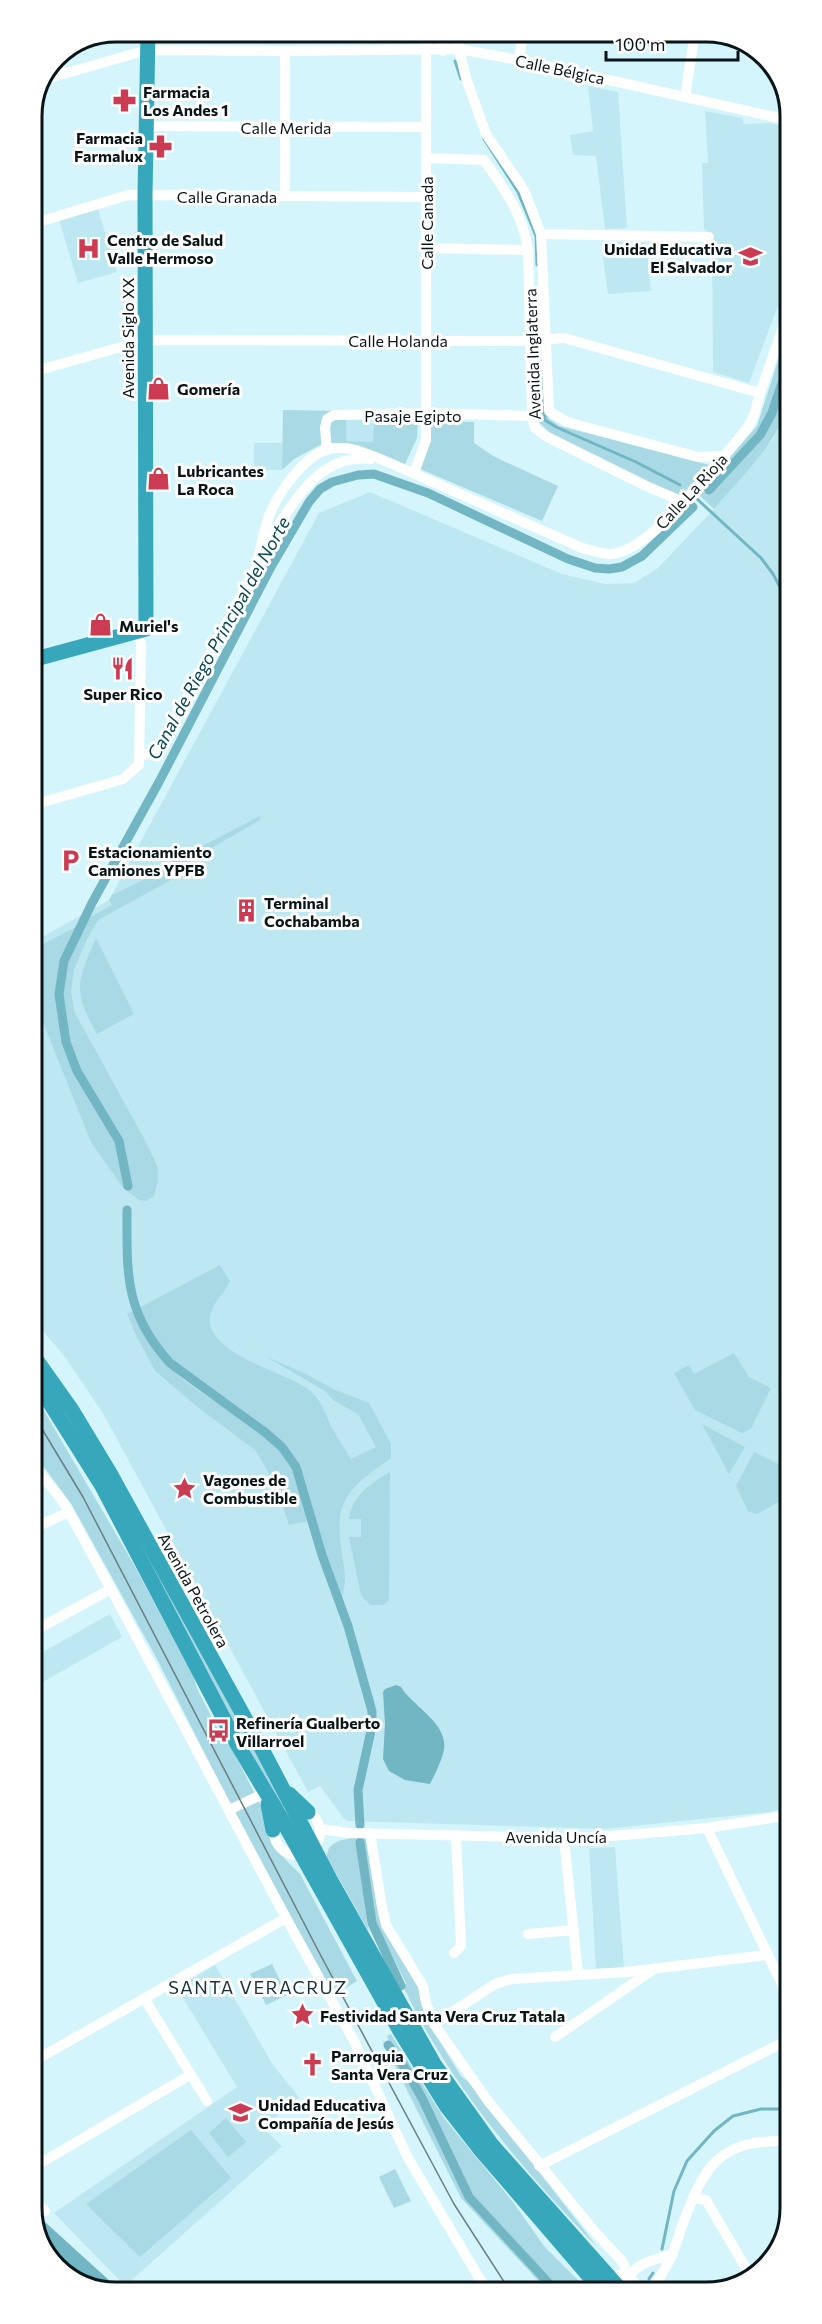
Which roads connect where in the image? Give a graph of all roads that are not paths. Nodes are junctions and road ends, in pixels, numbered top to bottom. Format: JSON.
{"nodes":[{"id":1,"x":140,"y":42,"type":"edge"},
{"id":2,"x":145,"y":42,"type":"edge"},
{"id":3,"x":425,"y":42,"type":"edge"},
{"id":4,"x":443,"y":42,"type":"edge"},
{"id":5,"x":458,"y":42,"type":"edge"},
{"id":6,"x":522,"y":42,"type":"edge"},
{"id":7,"x":693,"y":42,"type":"edge"},
{"id":8,"x":459,"y":49,"type":"junction"},
{"id":9,"x":142,"y":50,"type":"junction"},
{"id":10,"x":285,"y":51,"type":"junction"},
{"id":11,"x":425,"y":51,"type":"junction"},
{"id":12,"x":443,"y":51,"type":"junction"},
{"id":13,"x":519,"y":60,"type":"junction"},
{"id":14,"x":60,"y":68,"type":"edge"},
{"id":15,"x":62,"y":74,"type":"junction"},
{"id":16,"x":53,"y":77,"type":"edge"},
{"id":17,"x":685,"y":97,"type":"junction"},
{"id":18,"x":780,"y":118,"type":"edge"},
{"id":19,"x":146,"y":126,"type":"junction"},
{"id":20,"x":285,"y":127,"type":"junction"},
{"id":21,"x":426,"y":127,"type":"junction"},
{"id":22,"x":426,"y":158,"type":"junction"},
{"id":23,"x":141,"y":195,"type":"junction"},
{"id":24,"x":285,"y":196,"type":"junction"},
{"id":25,"x":426,"y":197,"type":"junction"},
{"id":26,"x":42,"y":221,"type":"edge"},
{"id":27,"x":541,"y":234,"type":"junction"},
{"id":28,"x":709,"y":237,"type":"dead end"},
{"id":29,"x":427,"y":248,"type":"junction"},
{"id":30,"x":528,"y":250,"type":"junction"},
{"id":31,"x":780,"y":336,"type":"edge"},
{"id":32,"x":426,"y":339,"type":"junction"},
{"id":33,"x":546,"y":339,"type":"junction"},
{"id":34,"x":140,"y":341,"type":"junction"},
{"id":35,"x":531,"y":341,"type":"junction"},
{"id":36,"x":42,"y":369,"type":"edge"},
{"id":37,"x":760,"y":393,"type":"junction"},
{"id":38,"x":424,"y":414,"type":"junction"},
{"id":39,"x":532,"y":416,"type":"junction"},
{"id":40,"x":327,"y":450,"type":"junction"},
{"id":41,"x":724,"y":456,"type":"junction"},
{"id":42,"x":383,"y":460,"type":"junction"},
{"id":43,"x":414,"y":473,"type":"junction"},
{"id":44,"x":684,"y":502,"type":"junction"},
{"id":45,"x":255,"y":570,"type":"junction"},
{"id":46,"x":141,"y":635,"type":"junction"},
{"id":47,"x":42,"y":658,"type":"edge"},
{"id":48,"x":141,"y":755,"type":"junction"},
{"id":49,"x":42,"y":802,"type":"edge"},
{"id":50,"x":42,"y":1368,"type":"edge"},
{"id":51,"x":42,"y":1390,"type":"edge"},
{"id":52,"x":42,"y":1475,"type":"edge"},
{"id":53,"x":69,"y":1512,"type":"junction"},
{"id":54,"x":42,"y":1524,"type":"edge"},
{"id":55,"x":111,"y":1589,"type":"junction"},
{"id":56,"x":42,"y":1626,"type":"edge"},
{"id":57,"x":281,"y":1786,"type":"junction"},
{"id":58,"x":265,"y":1793,"type":"junction"},
{"id":59,"x":229,"y":1810,"type":"junction"},
{"id":60,"x":308,"y":1812,"type":"junction"},
{"id":61,"x":780,"y":1817,"type":"edge"},
{"id":62,"x":282,"y":1818,"type":"junction"},
{"id":63,"x":707,"y":1828,"type":"junction"},
{"id":64,"x":370,"y":1833,"type":"junction"},
{"id":65,"x":456,"y":1835,"type":"junction"},
{"id":66,"x":564,"y":1838,"type":"junction"},
{"id":67,"x":308,"y":1845,"type":"junction"},
{"id":68,"x":322,"y":1878,"type":"junction"},
{"id":69,"x":286,"y":1918,"type":"junction"},
{"id":70,"x":574,"y":1930,"type":"junction"},
{"id":71,"x":528,"y":1934,"type":"dead end"},
{"id":72,"x":454,"y":1953,"type":"dead end"},
{"id":73,"x":767,"y":1955,"type":"junction"},
{"id":74,"x":656,"y":1967,"type":"junction"},
{"id":75,"x":578,"y":1974,"type":"junction"},
{"id":76,"x":780,"y":1981,"type":"edge"},
{"id":77,"x":144,"y":1998,"type":"junction"},
{"id":78,"x":434,"y":2024,"type":"junction"},
{"id":79,"x":555,"y":2037,"type":"dead end"},
{"id":80,"x":780,"y":2044,"type":"edge"},
{"id":81,"x":42,"y":2056,"type":"edge"},
{"id":82,"x":190,"y":2075,"type":"junction"},
{"id":83,"x":207,"y":2101,"type":"dead end"},
{"id":84,"x":780,"y":2141,"type":"edge"},
{"id":85,"x":42,"y":2162,"type":"edge"},
{"id":86,"x":539,"y":2166,"type":"junction"},
{"id":87,"x":693,"y":2198,"type":"junction"},
{"id":88,"x":42,"y":2208,"type":"edge"},
{"id":89,"x":45,"y":2211,"type":"dead end"},
{"id":90,"x":673,"y":2254,"type":"junction"},
{"id":91,"x":747,"y":2270,"type":"edge"},
{"id":92,"x":482,"y":2282,"type":"edge"},
{"id":93,"x":608,"y":2282,"type":"edge"},
{"id":94,"x":609,"y":2282,"type":"edge"},
{"id":95,"x":611,"y":2282,"type":"edge"},
{"id":96,"x":612,"y":2282,"type":"edge"},
{"id":97,"x":658,"y":2282,"type":"edge"}],
"edges":[{"from":1,"to":9,"type":"highway","name":"Avenida Siglo XX"},
{"from":2,"to":9,"type":"highway","name":"Avenida Siglo XX"},
{"from":3,"to":11,"type":"street","name":"Calle Canada"},
{"from":4,"to":12,"type":"street"},
{"from":5,"to":8,"type":"street","name":"Avenida Inglaterra"},
{"from":6,"to":13,"type":"street"},
{"from":7,"to":17,"type":"street"},
{"from":8,"to":12,"type":"street","name":"Calle Bélgica"},
{"from":8,"to":13,"type":"street","name":"Calle Bélgica"},
{"from":8,"to":27,"type":"street","name":"Avenida Inglaterra"},
{"from":9,"to":10,"type":"street","name":"Calle Bélgica"},
{"from":9,"to":15,"type":"street","name":"Calle Bélgica"},
{"from":9,"to":19,"type":"highway","name":"Avenida Siglo XX"},
{"from":9,"to":23,"type":"highway","name":"Avenida Siglo XX"},
{"from":10,"to":11,"type":"street","name":"Calle Bélgica"},
{"from":10,"to":20,"type":"street"},
{"from":11,"to":12,"type":"street","name":"Calle Bélgica"},
{"from":11,"to":21,"type":"street","name":"Calle Canada"},
{"from":13,"to":17,"type":"street","name":"Calle Bélgica"},
{"from":14,"to":15,"type":"street"},
{"from":15,"to":16,"type":"street","name":"Calle Bélgica"},
{"from":17,"to":18,"type":"street","name":"Calle Bélgica"},
{"from":19,"to":20,"type":"street","name":"Calle Merida"},
{"from":19,"to":23,"type":"highway","name":"Avenida Siglo XX"},
{"from":20,"to":21,"type":"street","name":"Calle Merida"},
{"from":20,"to":24,"type":"street"},
{"from":21,"to":22,"type":"street","name":"Calle Canada"},
{"from":22,"to":25,"type":"street","name":"Calle Canada"},
{"from":22,"to":30,"type":"street","name":"Avenida Inglaterra"},
{"from":23,"to":24,"type":"street","name":"Calle Granada"},
{"from":23,"to":26,"type":"street","name":"Calle Granada"},
{"from":23,"to":34,"type":"highway","name":"Avenida Siglo XX"},
{"from":24,"to":25,"type":"street","name":"Calle Granada"},
{"from":25,"to":29,"type":"street","name":"Calle Canada"},
{"from":27,"to":28,"type":"street"},
{"from":27,"to":33,"type":"street","name":"Avenida Inglaterra"},
{"from":29,"to":30,"type":"street"},
{"from":29,"to":32,"type":"street","name":"Calle Canada"},
{"from":30,"to":35,"type":"street","name":"Avenida Inglaterra"},
{"from":31,"to":37,"type":"street","name":"Calle La Rioja"},
{"from":32,"to":34,"type":"street","name":"Calle Holanda"},
{"from":32,"to":35,"type":"street","name":"Calle Holanda"},
{"from":32,"to":38,"type":"street","name":"Calle Canada"},
{"from":33,"to":35,"type":"street","name":"Calle Holanda"},
{"from":33,"to":37,"type":"street","name":"Calle Holanda"},
{"from":33,"to":41,"type":"street","name":"Avenida Inglaterra"},
{"from":34,"to":36,"type":"street","name":"Calle Holanda"},
{"from":34,"to":46,"type":"highway","name":"Avenida Siglo XX"},
{"from":35,"to":39,"type":"street","name":"Avenida Inglaterra"},
{"from":37,"to":41,"type":"street","name":"Calle La Rioja"},
{"from":38,"to":39,"type":"street","name":"Pasaje Egipto"},
{"from":38,"to":40,"type":"street","name":"Pasaje Egipto"},
{"from":38,"to":43,"type":"street","name":"Calle Canada"},
{"from":39,"to":44,"type":"street","name":"Avenida Inglaterra"},
{"from":40,"to":42,"type":"street","name":"Calle La Rioja"},
{"from":40,"to":45,"type":"street","name":"Calle La Rioja"},
{"from":41,"to":44,"type":"street","name":"Calle La Rioja"},
{"from":42,"to":43,"type":"street","name":"Calle La Rioja"},
{"from":42,"to":45,"type":"street","name":"Calle La Rioja"},
{"from":43,"to":44,"type":"street","name":"Calle La Rioja"},
{"from":45,"to":48,"type":"street","name":"Calle La Rioja"},
{"from":46,"to":47,"type":"highway"},
{"from":46,"to":48,"type":"street","name":"Avenida Siglo XX"},
{"from":48,"to":49,"type":"street","name":"Calle La Rioja"},
{"from":50,"to":57,"type":"highway","name":"Avenida Petrolera"},
{"from":51,"to":58,"type":"highway","name":"Avenida Petrolera"},
{"from":52,"to":53,"type":"street"},
{"from":53,"to":54,"type":"street"},
{"from":53,"to":55,"type":"street"},
{"from":55,"to":56,"type":"street"},
{"from":55,"to":59,"type":"street"},
{"from":57,"to":60,"type":"highway"},
{"from":57,"to":62,"type":"highway","name":"Avenida Petrolera"},
{"from":58,"to":59,"type":"street"},
{"from":58,"to":62,"type":"highway","name":"Avenida Petrolera"},
{"from":59,"to":69,"type":"street"},
{"from":60,"to":62,"type":"street"},
{"from":60,"to":67,"type":"street"},
{"from":61,"to":63,"type":"street","name":"Avenida Uncía"},
{"from":62,"to":67,"type":"highway","name":"Avenida Petrolera"},
{"from":62,"to":67,"type":"street"},
{"from":63,"to":66,"type":"street","name":"Avenida Uncía"},
{"from":63,"to":73,"type":"street"},
{"from":64,"to":65,"type":"street","name":"Avenida Uncía"},
{"from":64,"to":67,"type":"street","name":"Avenida Uncía"},
{"from":64,"to":78,"type":"street"},
{"from":65,"to":66,"type":"street","name":"Avenida Uncía"},
{"from":65,"to":72,"type":"street"},
{"from":66,"to":70,"type":"street"},
{"from":67,"to":68,"type":"highway","name":"Avenida Petrolera"},
{"from":67,"to":68,"type":"highway"},
{"from":68,"to":93,"type":"highway"},
{"from":68,"to":94,"type":"highway"},
{"from":69,"to":77,"type":"street"},
{"from":69,"to":92,"type":"street"},
{"from":70,"to":71,"type":"street"},
{"from":70,"to":75,"type":"street"},
{"from":73,"to":74,"type":"street"},
{"from":73,"to":76,"type":"street"},
{"from":74,"to":75,"type":"street"},
{"from":74,"to":79,"type":"street"},
{"from":75,"to":78,"type":"street"},
{"from":77,"to":81,"type":"street"},
{"from":77,"to":82,"type":"street"},
{"from":78,"to":86,"type":"street"},
{"from":80,"to":86,"type":"street"},
{"from":82,"to":83,"type":"street"},
{"from":82,"to":85,"type":"street"},
{"from":84,"to":87,"type":"street"},
{"from":86,"to":95,"type":"street"},
{"from":87,"to":90,"type":"street"},
{"from":87,"to":91,"type":"street"},
{"from":88,"to":89,"type":"street"},
{"from":90,"to":96,"type":"street"},
{"from":90,"to":97,"type":"street"}]}
